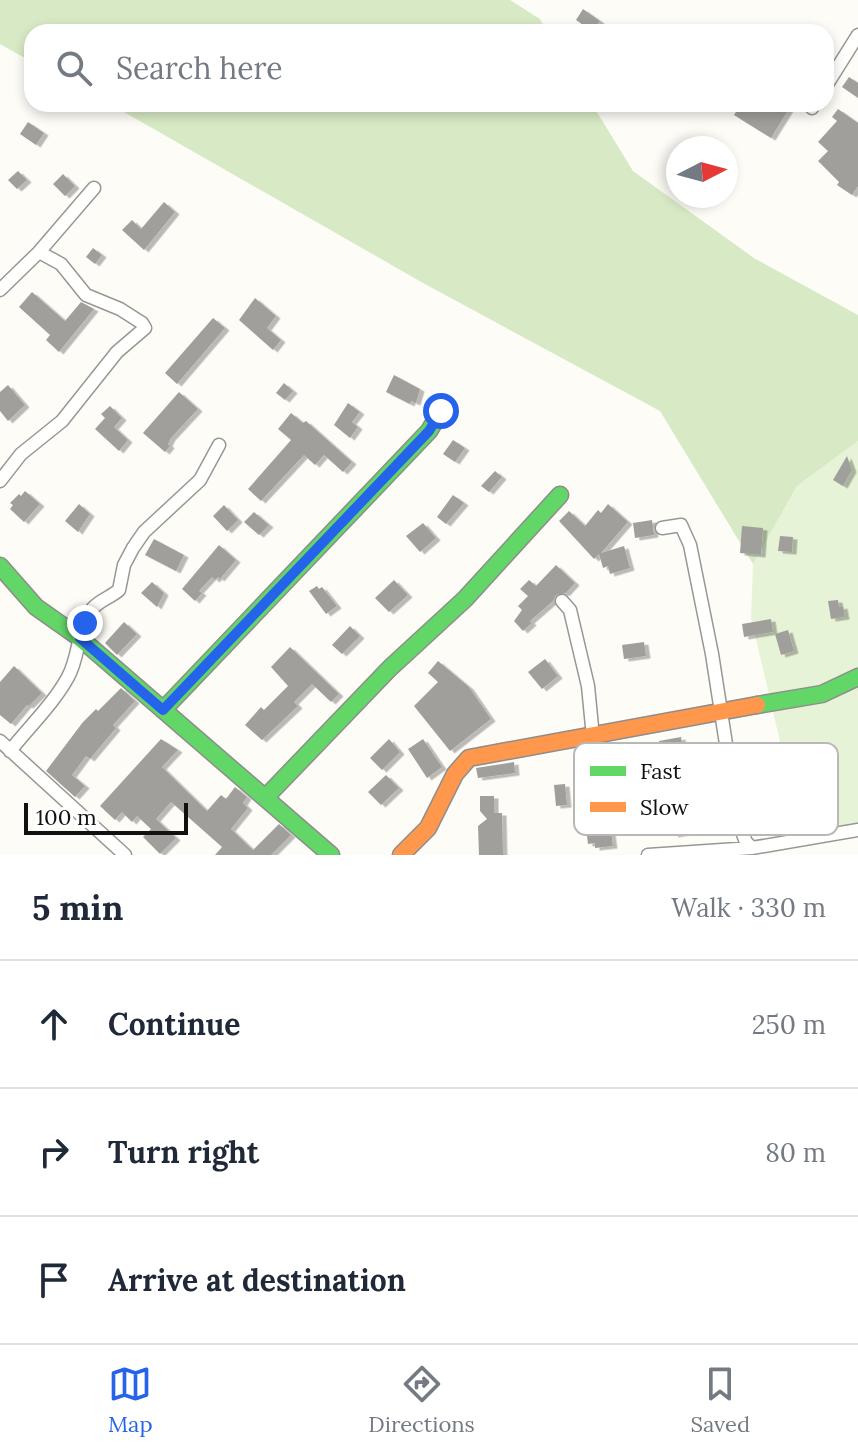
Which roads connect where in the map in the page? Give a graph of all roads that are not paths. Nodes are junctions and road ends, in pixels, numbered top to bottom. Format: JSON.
{"nodes":[{"id":1,"x":858,"y":35,"type":"edge"},
{"id":2,"x":834,"y":73,"type":"edge"},
{"id":3,"x":94,"y":188,"type":"dead end"},
{"id":4,"x":39,"y":252,"type":"junction"},
{"id":5,"x":0,"y":290,"type":"edge"},
{"id":6,"x":441,"y":411,"type":"dead end"},
{"id":7,"x":219,"y":445,"type":"dead end"},
{"id":8,"x":0,"y":481,"type":"edge"},
{"id":9,"x":560,"y":495,"type":"dead end"},
{"id":10,"x":662,"y":528,"type":"dead end"},
{"id":11,"x":0,"y":566,"type":"edge"},
{"id":12,"x":562,"y":601,"type":"dead end"},
{"id":13,"x":80,"y":638,"type":"junction"},
{"id":14,"x":858,"y":677,"type":"edge"},
{"id":15,"x":163,"y":710,"type":"junction"},
{"id":16,"x":718,"y":711,"type":"junction"},
{"id":17,"x":593,"y":737,"type":"junction"},
{"id":18,"x":0,"y":741,"type":"edge"},
{"id":19,"x":724,"y":743,"type":"edge"},
{"id":20,"x":10,"y":751,"type":"junction"},
{"id":21,"x":265,"y":798,"type":"junction"},
{"id":22,"x":858,"y":830,"type":"edge"},
{"id":23,"x":838,"y":833,"type":"edge"},
{"id":24,"x":743,"y":835,"type":"edge"},
{"id":25,"x":829,"y":835,"type":"edge"},
{"id":26,"x":752,"y":848,"type":"junction"},
{"id":27,"x":125,"y":855,"type":"edge"},
{"id":28,"x":331,"y":855,"type":"edge"},
{"id":29,"x":401,"y":855,"type":"edge"},
{"id":30,"x":648,"y":855,"type":"edge"}],
"edges":[{"from":1,"to":2,"type":"street"},
{"from":3,"to":4,"type":"street"},
{"from":4,"to":5,"type":"street"},
{"from":4,"to":8,"type":"street"},
{"from":6,"to":15,"type":"street"},
{"from":7,"to":13,"type":"street"},
{"from":9,"to":21,"type":"street"},
{"from":10,"to":16,"type":"street"},
{"from":11,"to":13,"type":"street"},
{"from":12,"to":17,"type":"street"},
{"from":13,"to":15,"type":"street"},
{"from":13,"to":20,"type":"street"},
{"from":14,"to":16,"type":"street"},
{"from":15,"to":21,"type":"street"},
{"from":16,"to":17,"type":"street"},
{"from":16,"to":19,"type":"street"},
{"from":17,"to":29,"type":"street"},
{"from":18,"to":20,"type":"street"},
{"from":20,"to":27,"type":"street"},
{"from":21,"to":28,"type":"street"},
{"from":22,"to":23,"type":"street"},
{"from":24,"to":26,"type":"street"},
{"from":25,"to":26,"type":"street"},
{"from":26,"to":30,"type":"street"}]}
